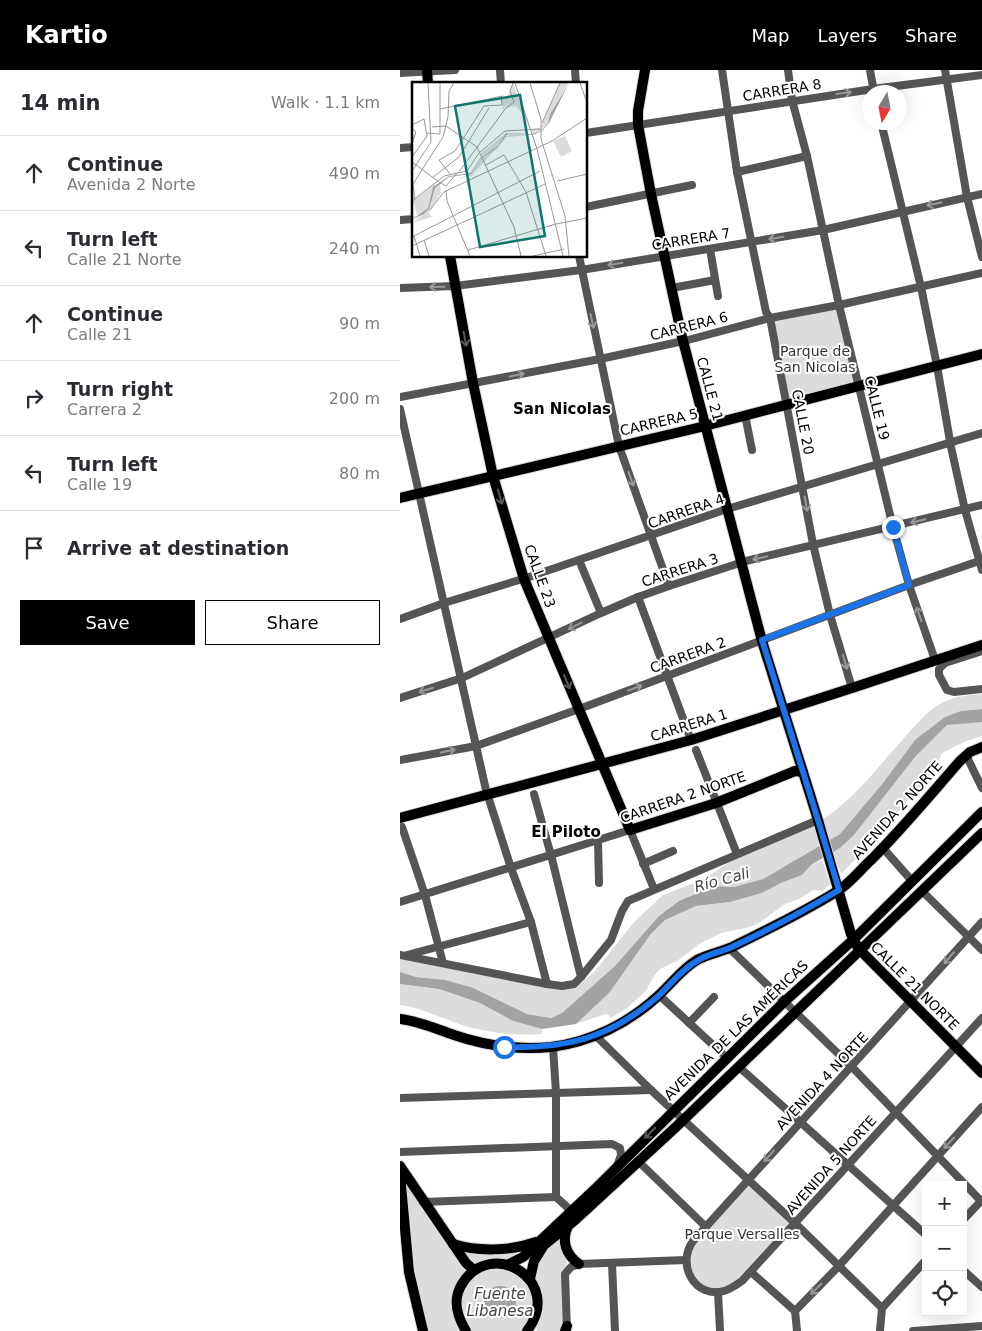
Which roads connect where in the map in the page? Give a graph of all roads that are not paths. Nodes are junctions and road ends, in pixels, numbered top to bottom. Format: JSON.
{"nodes":[{"id":1,"x":455,"y":70,"type":"edge"},
{"id":2,"x":646,"y":70,"type":"edge"},
{"id":3,"x":722,"y":70,"type":"edge"},
{"id":4,"x":788,"y":70,"type":"edge"},
{"id":5,"x":870,"y":70,"type":"edge"},
{"id":6,"x":945,"y":70,"type":"edge"},
{"id":7,"x":427,"y":71,"type":"edge"},
{"id":8,"x":400,"y":73,"type":"edge"},
{"id":9,"x":982,"y":75,"type":"edge"},
{"id":10,"x":947,"y":79,"type":"junction"},
{"id":11,"x":872,"y":85,"type":"edge"},
{"id":12,"x":907,"y":85,"type":"edge"},
{"id":13,"x":862,"y":91,"type":"edge"},
{"id":14,"x":792,"y":100,"type":"junction"},
{"id":15,"x":727,"y":111,"type":"junction"},
{"id":16,"x":638,"y":125,"type":"junction"},
{"id":17,"x":883,"y":130,"type":"edge"},
{"id":18,"x":588,"y":133,"type":"edge"},
{"id":19,"x":807,"y":156,"type":"junction"},
{"id":20,"x":738,"y":172,"type":"junction"},
{"id":21,"x":692,"y":185,"type":"dead end"},
{"id":22,"x":651,"y":194,"type":"junction"},
{"id":23,"x":982,"y":194,"type":"edge"},
{"id":24,"x":967,"y":197,"type":"junction"},
{"id":25,"x":588,"y":207,"type":"edge"},
{"id":26,"x":903,"y":211,"type":"junction"},
{"id":27,"x":823,"y":230,"type":"junction"},
{"id":28,"x":752,"y":242,"type":"junction"},
{"id":29,"x":710,"y":249,"type":"junction"},
{"id":30,"x":665,"y":256,"type":"junction"},
{"id":31,"x":982,"y":257,"type":"edge"},
{"id":32,"x":450,"y":258,"type":"edge"},
{"id":33,"x":579,"y":258,"type":"edge"},
{"id":34,"x":581,"y":270,"type":"junction"},
{"id":35,"x":982,"y":272,"type":"edge"},
{"id":36,"x":715,"y":280,"type":"junction"},
{"id":37,"x":455,"y":286,"type":"junction"},
{"id":38,"x":921,"y":287,"type":"junction"},
{"id":39,"x":400,"y":288,"type":"edge"},
{"id":40,"x":672,"y":288,"type":"junction"},
{"id":41,"x":718,"y":296,"type":"dead end"},
{"id":42,"x":839,"y":305,"type":"junction"},
{"id":43,"x":770,"y":318,"type":"junction"},
{"id":44,"x":683,"y":341,"type":"junction"},
{"id":45,"x":982,"y":354,"type":"edge"},
{"id":46,"x":600,"y":359,"type":"junction"},
{"id":47,"x":937,"y":366,"type":"junction"},
{"id":48,"x":473,"y":383,"type":"junction"},
{"id":49,"x":858,"y":385,"type":"junction"},
{"id":50,"x":400,"y":397,"type":"edge"},
{"id":51,"x":788,"y":405,"type":"junction"},
{"id":52,"x":400,"y":410,"type":"edge"},
{"id":53,"x":745,"y":415,"type":"junction"},
{"id":54,"x":705,"y":426,"type":"junction"},
{"id":55,"x":982,"y":433,"type":"edge"},
{"id":56,"x":950,"y":443,"type":"junction"},
{"id":57,"x":619,"y":446,"type":"junction"},
{"id":58,"x":752,"y":450,"type":"dead end"},
{"id":59,"x":878,"y":464,"type":"junction"},
{"id":60,"x":493,"y":476,"type":"junction"},
{"id":61,"x":803,"y":487,"type":"junction"},
{"id":62,"x":419,"y":494,"type":"junction"},
{"id":63,"x":400,"y":498,"type":"edge"},
{"id":64,"x":982,"y":505,"type":"edge"},
{"id":65,"x":727,"y":509,"type":"junction"},
{"id":66,"x":965,"y":510,"type":"junction"},
{"id":67,"x":893,"y":527,"type":"junction"},
{"id":68,"x":652,"y":535,"type":"junction"},
{"id":69,"x":813,"y":544,"type":"junction"},
{"id":70,"x":579,"y":560,"type":"junction"},
{"id":71,"x":981,"y":561,"type":"edge"},
{"id":72,"x":742,"y":563,"type":"junction"},
{"id":73,"x":982,"y":570,"type":"edge"},
{"id":74,"x":524,"y":579,"type":"junction"},
{"id":75,"x":909,"y":585,"type":"junction"},
{"id":76,"x":669,"y":586,"type":"junction"},
{"id":77,"x":638,"y":597,"type":"junction"},
{"id":78,"x":444,"y":603,"type":"junction"},
{"id":79,"x":601,"y":613,"type":"junction"},
{"id":80,"x":830,"y":615,"type":"junction"},
{"id":81,"x":400,"y":619,"type":"edge"},
{"id":82,"x":549,"y":639,"type":"junction"},
{"id":83,"x":762,"y":640,"type":"junction"},
{"id":84,"x":982,"y":645,"type":"edge"},
{"id":85,"x":982,"y":651,"type":"edge"},
{"id":86,"x":935,"y":660,"type":"junction"},
{"id":87,"x":666,"y":676,"type":"junction"},
{"id":88,"x":462,"y":678,"type":"junction"},
{"id":89,"x":852,"y":688,"type":"junction"},
{"id":90,"x":982,"y":689,"type":"edge"},
{"id":91,"x":400,"y":698,"type":"edge"},
{"id":92,"x":579,"y":709,"type":"junction"},
{"id":93,"x":783,"y":710,"type":"junction"},
{"id":94,"x":691,"y":740,"type":"junction"},
{"id":95,"x":476,"y":746,"type":"junction"},
{"id":96,"x":982,"y":747,"type":"edge"},
{"id":97,"x":696,"y":750,"type":"dead end"},
{"id":98,"x":966,"y":755,"type":"junction"},
{"id":99,"x":400,"y":760,"type":"edge"},
{"id":100,"x":602,"y":764,"type":"junction"},
{"id":101,"x":799,"y":768,"type":"junction"},
{"id":102,"x":982,"y":788,"type":"edge"},
{"id":103,"x":534,"y":794,"type":"dead end"},
{"id":104,"x":488,"y":795,"type":"junction"},
{"id":105,"x":716,"y":803,"type":"junction"},
{"id":106,"x":982,"y":812,"type":"edge"},
{"id":107,"x":818,"y":820,"type":"junction"},
{"id":108,"x":401,"y":824,"type":"edge"},
{"id":109,"x":630,"y":830,"type":"junction"},
{"id":110,"x":982,"y":833,"type":"edge"},
{"id":111,"x":598,"y":840,"type":"junction"},
{"id":112,"x":883,"y":848,"type":"junction"},
{"id":113,"x":673,"y":851,"type":"dead end"},
{"id":114,"x":737,"y":854,"type":"junction"},
{"id":115,"x":551,"y":855,"type":"junction"},
{"id":116,"x":643,"y":864,"type":"junction"},
{"id":117,"x":511,"y":868,"type":"junction"},
{"id":118,"x":912,"y":881,"type":"junction"},
{"id":119,"x":598,"y":883,"type":"dead end"},
{"id":120,"x":654,"y":889,"type":"junction"},
{"id":121,"x":839,"y":890,"type":"junction"},
{"id":122,"x":922,"y":891,"type":"junction"},
{"id":123,"x":425,"y":895,"type":"junction"},
{"id":124,"x":400,"y":902,"type":"edge"},
{"id":125,"x":531,"y":922,"type":"junction"},
{"id":126,"x":982,"y":922,"type":"edge"},
{"id":127,"x":968,"y":936,"type":"junction"},
{"id":128,"x":853,"y":940,"type":"junction"},
{"id":129,"x":439,"y":947,"type":"junction"},
{"id":130,"x":729,"y":948,"type":"junction"},
{"id":131,"x":860,"y":950,"type":"junction"},
{"id":132,"x":982,"y":950,"type":"edge"},
{"id":133,"x":403,"y":955,"type":"edge"},
{"id":134,"x":443,"y":963,"type":"junction"},
{"id":135,"x":581,"y":977,"type":"junction"},
{"id":136,"x":547,"y":984,"type":"junction"},
{"id":137,"x":659,"y":995,"type":"junction"},
{"id":138,"x":714,"y":997,"type":"dead end"},
{"id":139,"x":785,"y":1001,"type":"junction"},
{"id":140,"x":911,"y":1001,"type":"junction"},
{"id":141,"x":796,"y":1012,"type":"junction"},
{"id":142,"x":982,"y":1018,"type":"edge"},
{"id":143,"x":400,"y":1019,"type":"edge"},
{"id":144,"x":689,"y":1023,"type":"junction"},
{"id":145,"x":596,"y":1036,"type":"junction"},
{"id":146,"x":956,"y":1046,"type":"junction"},
{"id":147,"x":553,"y":1047,"type":"junction"},
{"id":148,"x":727,"y":1058,"type":"junction"},
{"id":149,"x":739,"y":1067,"type":"junction"},
{"id":150,"x":852,"y":1068,"type":"junction"},
{"id":151,"x":982,"y":1073,"type":"edge"},
{"id":152,"x":651,"y":1090,"type":"junction"},
{"id":153,"x":556,"y":1093,"type":"junction"},
{"id":154,"x":400,"y":1098,"type":"edge"},
{"id":155,"x":982,"y":1107,"type":"edge"},
{"id":156,"x":673,"y":1110,"type":"junction"},
{"id":157,"x":895,"y":1112,"type":"junction"},
{"id":158,"x":684,"y":1120,"type":"junction"},
{"id":159,"x":800,"y":1122,"type":"junction"},
{"id":160,"x":557,"y":1146,"type":"junction"},
{"id":161,"x":400,"y":1152,"type":"edge"},
{"id":162,"x":936,"y":1156,"type":"junction"},
{"id":163,"x":639,"y":1162,"type":"junction"},
{"id":164,"x":848,"y":1165,"type":"junction"},
{"id":165,"x":400,"y":1166,"type":"edge"},
{"id":166,"x":617,"y":1166,"type":"junction"},
{"id":167,"x":400,"y":1175,"type":"edge"},
{"id":168,"x":748,"y":1180,"type":"junction"},
{"id":169,"x":556,"y":1197,"type":"junction"},
{"id":170,"x":982,"y":1201,"type":"edge"},
{"id":171,"x":424,"y":1202,"type":"junction"},
{"id":172,"x":893,"y":1206,"type":"junction"},
{"id":173,"x":570,"y":1212,"type":"junction"},
{"id":174,"x":967,"y":1216,"type":"edge"},
{"id":175,"x":795,"y":1223,"type":"junction"},
{"id":176,"x":568,"y":1226,"type":"junction"},
{"id":177,"x":706,"y":1227,"type":"junction"},
{"id":178,"x":922,"y":1232,"type":"edge"},
{"id":179,"x":539,"y":1241,"type":"junction"},
{"id":180,"x":453,"y":1244,"type":"junction"},
{"id":181,"x":686,"y":1260,"type":"junction"},
{"id":182,"x":579,"y":1264,"type":"junction"},
{"id":183,"x":612,"y":1264,"type":"junction"},
{"id":184,"x":922,"y":1264,"type":"edge"},
{"id":185,"x":507,"y":1265,"type":"junction"},
{"id":186,"x":839,"y":1266,"type":"junction"},
{"id":187,"x":474,"y":1270,"type":"junction"},
{"id":188,"x":964,"y":1271,"type":"edge"},
{"id":189,"x":751,"y":1272,"type":"junction"},
{"id":190,"x":530,"y":1279,"type":"junction"},
{"id":191,"x":982,"y":1287,"type":"edge"},
{"id":192,"x":718,"y":1292,"type":"junction"},
{"id":193,"x":882,"y":1308,"type":"junction"},
{"id":194,"x":795,"y":1311,"type":"junction"},
{"id":195,"x":535,"y":1318,"type":"junction"},
{"id":196,"x":982,"y":1326,"type":"edge"},
{"id":197,"x":566,"y":1329,"type":"edge"},
{"id":198,"x":951,"y":1330,"type":"edge"},
{"id":199,"x":423,"y":1331,"type":"edge"},
{"id":200,"x":466,"y":1331,"type":"edge"},
{"id":201,"x":527,"y":1331,"type":"edge"},
{"id":202,"x":537,"y":1331,"type":"edge"},
{"id":203,"x":615,"y":1331,"type":"edge"},
{"id":204,"x":720,"y":1331,"type":"edge"},
{"id":205,"x":797,"y":1331,"type":"edge"},
{"id":206,"x":880,"y":1331,"type":"edge"},
{"id":207,"x":913,"y":1331,"type":"edge"}],
"edges":[{"from":1,"to":7,"type":"street"},
{"from":2,"to":16,"type":"main road","name":"CALLE 21"},
{"from":3,"to":15,"type":"street","name":"CALLE 20"},
{"from":4,"to":14,"type":"street","name":"CALLE 19"},
{"from":5,"to":11,"type":"street"},
{"from":6,"to":10,"type":"street"},
{"from":7,"to":8,"type":"street"},
{"from":9,"to":10,"type":"street","name":"CARRERA 8"},
{"from":10,"to":12,"type":"street","name":"CARRERA 8"},
{"from":10,"to":24,"type":"street"},
{"from":14,"to":13,"type":"street","name":"CARRERA 8","one_way":true},
{"from":14,"to":15,"type":"street","name":"CARRERA 8"},
{"from":14,"to":19,"type":"street","name":"CALLE 19"},
{"from":15,"to":16,"type":"street","name":"CARRERA 8"},
{"from":15,"to":20,"type":"street","name":"CALLE 20"},
{"from":16,"to":18,"type":"street","name":"CARRERA 8"},
{"from":16,"to":22,"type":"main road","name":"CALLE 21"},
{"from":17,"to":26,"type":"street"},
{"from":19,"to":20,"type":"street"},
{"from":19,"to":27,"type":"street","name":"CALLE 19"},
{"from":20,"to":28,"type":"street","name":"CALLE 20"},
{"from":21,"to":22,"type":"street"},
{"from":22,"to":25,"type":"street"},
{"from":22,"to":30,"type":"main road","name":"CALLE 21"},
{"from":23,"to":24,"type":"street","name":"CARRERA 7"},
{"from":24,"to":26,"type":"street","name":"CARRERA 7","one_way":true},
{"from":24,"to":31,"type":"street"},
{"from":26,"to":27,"type":"street","name":"CARRERA 7"},
{"from":26,"to":38,"type":"street"},
{"from":27,"to":28,"type":"street","name":"CARRERA 7","one_way":true},
{"from":27,"to":42,"type":"street","name":"CALLE 19"},
{"from":28,"to":29,"type":"street","name":"CARRERA 7"},
{"from":28,"to":43,"type":"street","name":"CALLE 20"},
{"from":29,"to":30,"type":"street","name":"CARRERA 7"},
{"from":29,"to":36,"type":"street"},
{"from":30,"to":34,"type":"street","name":"CARRERA 7","one_way":true},
{"from":30,"to":40,"type":"main road","name":"CALLE 21"},
{"from":32,"to":37,"type":"main road","name":"CALLE 23"},
{"from":33,"to":34,"type":"street"},
{"from":34,"to":37,"type":"street","name":"CARRERA 7"},
{"from":34,"to":46,"type":"street","one_way":true},
{"from":35,"to":38,"type":"street","name":"CARRERA 6"},
{"from":36,"to":40,"type":"street"},
{"from":36,"to":41,"type":"street"},
{"from":37,"to":39,"type":"street","name":"CARRERA 7","one_way":true},
{"from":37,"to":48,"type":"main road","name":"CALLE 23","one_way":true},
{"from":38,"to":42,"type":"street","name":"CARRERA 6"},
{"from":38,"to":47,"type":"street"},
{"from":40,"to":44,"type":"main road","name":"CALLE 21"},
{"from":42,"to":43,"type":"street","name":"CARRERA 6"},
{"from":42,"to":49,"type":"street","name":"CALLE 19"},
{"from":43,"to":44,"type":"street","name":"CARRERA 6"},
{"from":43,"to":51,"type":"street","name":"CALLE 20"},
{"from":44,"to":46,"type":"street","name":"CARRERA 6"},
{"from":44,"to":54,"type":"main road","name":"CALLE 21"},
{"from":45,"to":47,"type":"main road","name":"CARRERA 5"},
{"from":48,"to":46,"type":"street","name":"CARRERA 6","one_way":true},
{"from":46,"to":57,"type":"street"},
{"from":47,"to":49,"type":"main road","name":"CARRERA 5"},
{"from":47,"to":56,"type":"street"},
{"from":48,"to":50,"type":"street","name":"CARRERA 6"},
{"from":48,"to":60,"type":"main road","name":"CALLE 23"},
{"from":49,"to":51,"type":"main road","name":"CARRERA 5"},
{"from":49,"to":59,"type":"street","name":"CALLE 19"},
{"from":51,"to":53,"type":"main road","name":"CARRERA 5"},
{"from":51,"to":61,"type":"street","name":"CALLE 20"},
{"from":52,"to":62,"type":"street"},
{"from":53,"to":54,"type":"main road","name":"CARRERA 5"},
{"from":53,"to":58,"type":"street"},
{"from":54,"to":57,"type":"main road","name":"CARRERA 5"},
{"from":54,"to":65,"type":"main road","name":"CALLE 21"},
{"from":55,"to":56,"type":"street","name":"CARRERA 4"},
{"from":56,"to":59,"type":"street","name":"CARRERA 4"},
{"from":56,"to":66,"type":"street"},
{"from":57,"to":60,"type":"main road","name":"CARRERA 5"},
{"from":57,"to":68,"type":"street","one_way":true},
{"from":59,"to":61,"type":"street","name":"CARRERA 4"},
{"from":59,"to":67,"type":"street","name":"CALLE 19"},
{"from":60,"to":62,"type":"main road","name":"CARRERA 5"},
{"from":60,"to":74,"type":"main road","name":"CALLE 23","one_way":true},
{"from":61,"to":65,"type":"street","name":"CARRERA 4"},
{"from":61,"to":69,"type":"street","name":"CALLE 20","one_way":true},
{"from":62,"to":63,"type":"main road","name":"CARRERA 5"},
{"from":62,"to":78,"type":"street"},
{"from":64,"to":66,"type":"street","name":"CARRERA 3"},
{"from":65,"to":68,"type":"street","name":"CARRERA 4"},
{"from":65,"to":72,"type":"main road","name":"CALLE 21"},
{"from":66,"to":67,"type":"street","name":"CARRERA 3","one_way":true},
{"from":66,"to":71,"type":"street"},
{"from":67,"to":69,"type":"street","name":"CARRERA 3"},
{"from":67,"to":75,"type":"street","name":"CALLE 19"},
{"from":68,"to":70,"type":"street","name":"CARRERA 4"},
{"from":68,"to":76,"type":"street"},
{"from":69,"to":72,"type":"street","name":"CARRERA 3","one_way":true},
{"from":69,"to":80,"type":"street","name":"CALLE 20"},
{"from":70,"to":74,"type":"street","name":"CARRERA 4"},
{"from":70,"to":79,"type":"street"},
{"from":71,"to":73,"type":"street"},
{"from":71,"to":75,"type":"street","name":"CARRERA 2"},
{"from":72,"to":76,"type":"street","name":"CARRERA 3"},
{"from":72,"to":83,"type":"main road","name":"CALLE 21"},
{"from":74,"to":78,"type":"street","name":"CARRERA 4"},
{"from":74,"to":82,"type":"main road","name":"CALLE 23"},
{"from":75,"to":80,"type":"street","name":"CARRERA 2"},
{"from":86,"to":75,"type":"street","name":"CALLE 19","one_way":true},
{"from":76,"to":77,"type":"street","name":"CARRERA 3"},
{"from":77,"to":79,"type":"street","name":"CARRERA 3"},
{"from":77,"to":87,"type":"street"},
{"from":78,"to":81,"type":"street","name":"CARRERA 4"},
{"from":78,"to":88,"type":"street"},
{"from":79,"to":82,"type":"street","name":"CARRERA 3","one_way":true},
{"from":80,"to":83,"type":"street","name":"CARRERA 2"},
{"from":80,"to":89,"type":"street","name":"CALLE 20","one_way":true},
{"from":82,"to":88,"type":"street","name":"CARRERA 3"},
{"from":82,"to":92,"type":"main road","name":"CALLE 23","one_way":true},
{"from":83,"to":87,"type":"street","name":"CARRERA 2"},
{"from":83,"to":93,"type":"main road","name":"CALLE 21"},
{"from":84,"to":86,"type":"main road","name":"CARRERA 1"},
{"from":85,"to":90,"type":"street"},
{"from":86,"to":89,"type":"main road","name":"CARRERA 1"},
{"from":92,"to":87,"type":"street","name":"CARRERA 2","one_way":true},
{"from":87,"to":94,"type":"street"},
{"from":88,"to":91,"type":"street","name":"CARRERA 3","one_way":true},
{"from":88,"to":95,"type":"street"},
{"from":89,"to":93,"type":"main road","name":"CARRERA 1"},
{"from":92,"to":95,"type":"street","name":"CARRERA 2"},
{"from":92,"to":100,"type":"main road","name":"CALLE 23"},
{"from":93,"to":94,"type":"main road","name":"CARRERA 1"},
{"from":93,"to":101,"type":"main road","name":"CALLE 21 NORTE"},
{"from":94,"to":100,"type":"main road","name":"CARRERA 1"},
{"from":99,"to":95,"type":"street","name":"CARRERA 2","one_way":true},
{"from":95,"to":104,"type":"street"},
{"from":96,"to":98,"type":"main road","name":"AVENIDA 2 NORTE"},
{"from":97,"to":105,"type":"street"},
{"from":98,"to":102,"type":"street"},
{"from":98,"to":112,"type":"main road","name":"AVENIDA 2 NORTE"},
{"from":100,"to":104,"type":"main road","name":"CARRERA 1"},
{"from":100,"to":109,"type":"main road","name":"CALLE 23"},
{"from":101,"to":105,"type":"main road","name":"CARRERA 2 NORTE"},
{"from":101,"to":107,"type":"main road","name":"CALLE 21 NORTE"},
{"from":103,"to":115,"type":"street"},
{"from":104,"to":108,"type":"main road","name":"CARRERA 1"},
{"from":104,"to":117,"type":"street"},
{"from":105,"to":109,"type":"main road","name":"CARRERA 2 NORTE"},
{"from":105,"to":114,"type":"street"},
{"from":106,"to":118,"type":"main road","name":"AVENIDA DE LAS AMÉRICAS"},
{"from":107,"to":114,"type":"street"},
{"from":107,"to":121,"type":"main road","name":"CALLE 21 NORTE"},
{"from":108,"to":123,"type":"street"},
{"from":109,"to":111,"type":"street","name":"CARRERA 2 NORTE"},
{"from":109,"to":116,"type":"street","name":"CALLE 23"},
{"from":110,"to":122,"type":"main road","name":"AVENIDA DE LAS AMÉRICAS"},
{"from":111,"to":115,"type":"street","name":"CARRERA 2 NORTE"},
{"from":111,"to":119,"type":"street"},
{"from":112,"to":118,"type":"street"},
{"from":112,"to":121,"type":"main road","name":"AVENIDA 2 NORTE"},
{"from":113,"to":116,"type":"street"},
{"from":114,"to":120,"type":"street"},
{"from":115,"to":117,"type":"street","name":"CARRERA 2 NORTE"},
{"from":115,"to":135,"type":"street"},
{"from":116,"to":120,"type":"street","name":"CALLE 23"},
{"from":117,"to":123,"type":"street","name":"CARRERA 2 NORTE"},
{"from":117,"to":125,"type":"street"},
{"from":118,"to":128,"type":"main road","name":"AVENIDA DE LAS AMÉRICAS"},
{"from":120,"to":135,"type":"street"},
{"from":121,"to":128,"type":"main road","name":"CALLE 21 NORTE"},
{"from":121,"to":130,"type":"main road","name":"AVENIDA 2 NORTE"},
{"from":122,"to":127,"type":"street"},
{"from":122,"to":131,"type":"main road","name":"AVENIDA DE LAS AMÉRICAS"},
{"from":123,"to":124,"type":"street","name":"CARRERA 2 NORTE"},
{"from":123,"to":129,"type":"street"},
{"from":125,"to":129,"type":"street"},
{"from":125,"to":136,"type":"street"},
{"from":126,"to":127,"type":"street","name":"AVENIDA 4 NORTE"},
{"from":127,"to":132,"type":"street"},
{"from":127,"to":140,"type":"street","name":"AVENIDA 4 NORTE","one_way":true},
{"from":128,"to":131,"type":"main road","name":"CALLE 21 NORTE"},
{"from":128,"to":139,"type":"main road","name":"AVENIDA DE LAS AMÉRICAS"},
{"from":129,"to":133,"type":"street"},
{"from":129,"to":134,"type":"street"},
{"from":130,"to":137,"type":"main road","name":"AVENIDA 2 NORTE"},
{"from":130,"to":139,"type":"street"},
{"from":131,"to":140,"type":"main road","name":"CALLE 21 NORTE"},
{"from":131,"to":141,"type":"main road","name":"AVENIDA DE LAS AMÉRICAS"},
{"from":133,"to":134,"type":"street"},
{"from":134,"to":136,"type":"street"},
{"from":135,"to":136,"type":"street"},
{"from":137,"to":144,"type":"street"},
{"from":137,"to":145,"type":"main road","name":"AVENIDA 2 NORTE"},
{"from":138,"to":144,"type":"street"},
{"from":139,"to":141,"type":"street"},
{"from":139,"to":148,"type":"main road","name":"AVENIDA DE LAS AMÉRICAS"},
{"from":140,"to":146,"type":"main road","name":"CALLE 21 NORTE"},
{"from":140,"to":150,"type":"street","name":"AVENIDA 4 NORTE"},
{"from":141,"to":149,"type":"main road","name":"AVENIDA DE LAS AMÉRICAS"},
{"from":141,"to":150,"type":"street"},
{"from":142,"to":146,"type":"street","name":"AVENIDA 5 NORTE"},
{"from":143,"to":147,"type":"main road","name":"AVENIDA 2 NORTE"},
{"from":144,"to":148,"type":"street"},
{"from":145,"to":147,"type":"main road","name":"AVENIDA 2 NORTE"},
{"from":145,"to":152,"type":"street"},
{"from":146,"to":151,"type":"main road","name":"CALLE 21 NORTE"},
{"from":146,"to":157,"type":"street","name":"AVENIDA 5 NORTE"},
{"from":147,"to":153,"type":"street"},
{"from":148,"to":156,"type":"main road","name":"AVENIDA DE LAS AMÉRICAS"},
{"from":149,"to":158,"type":"main road","name":"AVENIDA DE LAS AMÉRICAS"},
{"from":149,"to":159,"type":"street"},
{"from":150,"to":157,"type":"street"},
{"from":150,"to":159,"type":"street","name":"AVENIDA 4 NORTE"},
{"from":152,"to":153,"type":"street"},
{"from":152,"to":156,"type":"street"},
{"from":153,"to":154,"type":"street"},
{"from":153,"to":160,"type":"street"},
{"from":155,"to":162,"type":"street","one_way":true},
{"from":156,"to":158,"type":"street"},
{"from":156,"to":166,"type":"main road","name":"AVENIDA DE LAS AMÉRICAS","one_way":true},
{"from":157,"to":162,"type":"street"},
{"from":157,"to":164,"type":"street","name":"AVENIDA 5 NORTE"},
{"from":158,"to":163,"type":"main road","name":"AVENIDA DE LAS AMÉRICAS"},
{"from":158,"to":168,"type":"street"},
{"from":159,"to":164,"type":"street"},
{"from":159,"to":168,"type":"street","name":"AVENIDA 4 NORTE","one_way":true},
{"from":160,"to":161,"type":"street"},
{"from":160,"to":166,"type":"street"},
{"from":160,"to":169,"type":"street"},
{"from":162,"to":170,"type":"street"},
{"from":162,"to":172,"type":"street"},
{"from":163,"to":176,"type":"main road","name":"AVENIDA DE LAS AMÉRICAS"},
{"from":163,"to":177,"type":"street"},
{"from":164,"to":172,"type":"street"},
{"from":164,"to":175,"type":"street","name":"AVENIDA 5 NORTE"},
{"from":165,"to":171,"type":"main road"},
{"from":166,"to":173,"type":"main road","name":"AVENIDA DE LAS AMÉRICAS"},
{"from":167,"to":199,"type":"main road"},
{"from":168,"to":175,"type":"street"},
{"from":168,"to":177,"type":"street","name":"AVENIDA 4 NORTE"},
{"from":169,"to":171,"type":"street"},
{"from":169,"to":173,"type":"street"},
{"from":170,"to":174,"type":"street"},
{"from":171,"to":180,"type":"main road"},
{"from":172,"to":178,"type":"street"},
{"from":172,"to":186,"type":"street"},
{"from":173,"to":179,"type":"main road","name":"AVENIDA DE LAS AMÉRICAS"},
{"from":175,"to":186,"type":"street"},
{"from":175,"to":189,"type":"street","name":"AVENIDA 5 NORTE"},
{"from":176,"to":182,"type":"main road"},
{"from":176,"to":190,"type":"main road","name":"AVENIDA DE LAS AMÉRICAS"},
{"from":177,"to":181,"type":"street","name":"AVENIDA 4 NORTE"},
{"from":179,"to":180,"type":"main road"},
{"from":179,"to":185,"type":"main road","name":"AVENIDA DE LAS AMÉRICAS"},
{"from":180,"to":187,"type":"main road"},
{"from":181,"to":183,"type":"street"},
{"from":181,"to":192,"type":"street"},
{"from":182,"to":183,"type":"street"},
{"from":182,"to":197,"type":"street"},
{"from":183,"to":203,"type":"street"},
{"from":184,"to":193,"type":"street"},
{"from":185,"to":187,"type":"main road"},
{"from":185,"to":190,"type":"main road"},
{"from":186,"to":193,"type":"street"},
{"from":186,"to":194,"type":"street","one_way":true},
{"from":187,"to":200,"type":"main road"},
{"from":188,"to":191,"type":"street"},
{"from":189,"to":192,"type":"street","name":"AVENIDA 5 NORTE"},
{"from":189,"to":194,"type":"street"},
{"from":190,"to":195,"type":"main road"},
{"from":192,"to":204,"type":"street"},
{"from":193,"to":206,"type":"street"},
{"from":194,"to":205,"type":"street"},
{"from":195,"to":201,"type":"main road"},
{"from":195,"to":202,"type":"main road"},
{"from":196,"to":198,"type":"street"},
{"from":198,"to":207,"type":"street"}]}
